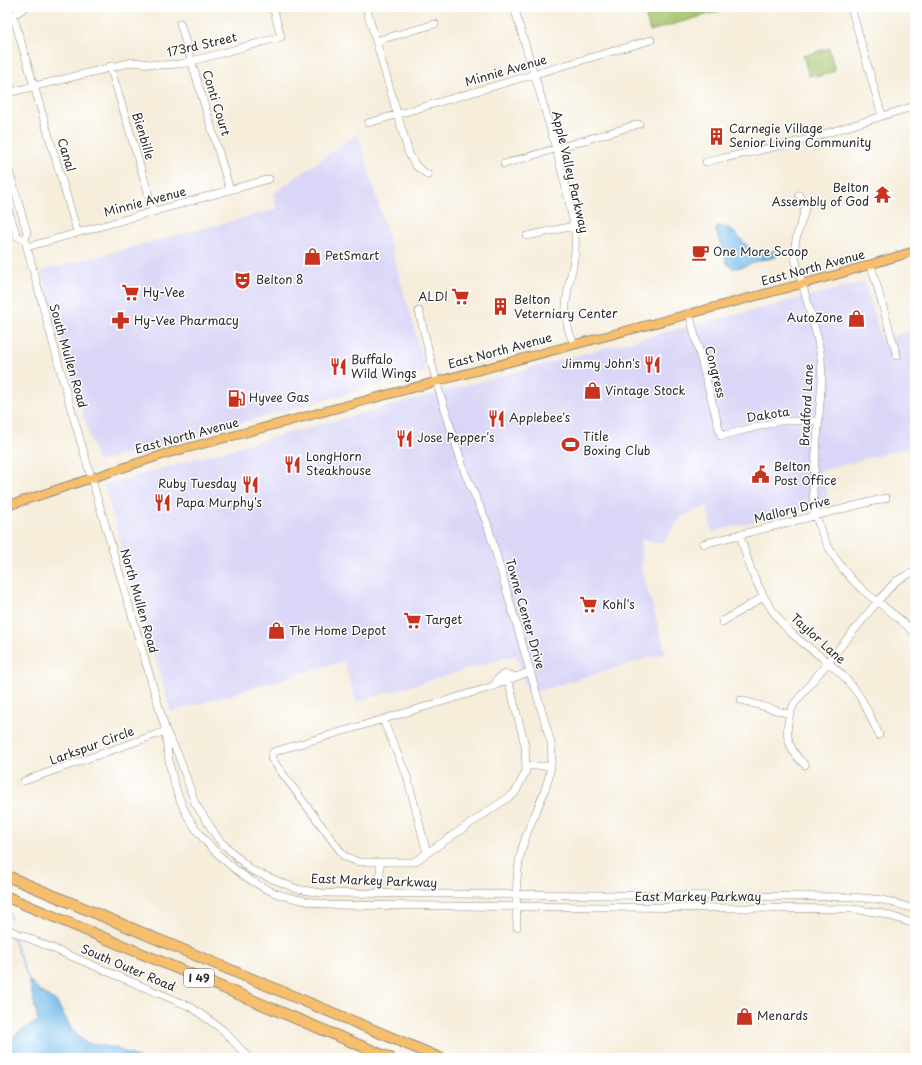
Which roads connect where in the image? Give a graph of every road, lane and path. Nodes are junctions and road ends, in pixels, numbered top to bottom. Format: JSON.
{"nodes":[{"id":1,"x":26,"y":7,"type":"edge"},
{"id":2,"x":274,"y":7,"type":"edge"},
{"id":3,"x":366,"y":7,"type":"edge"},
{"id":4,"x":514,"y":7,"type":"edge"},
{"id":5,"x":851,"y":7,"type":"edge"},
{"id":6,"x":180,"y":23,"type":"dead end"},
{"id":7,"x":435,"y":24,"type":"dead end"},
{"id":8,"x":651,"y":40,"type":"dead end"},
{"id":9,"x":376,"y":41,"type":"junction"},
{"id":10,"x":192,"y":61,"type":"junction"},
{"id":11,"x":110,"y":66,"type":"junction"},
{"id":12,"x":534,"y":75,"type":"junction"},
{"id":13,"x":34,"y":86,"type":"junction"},
{"id":14,"x":7,"y":93,"type":"edge"},
{"id":15,"x":915,"y":106,"type":"edge"},
{"id":16,"x":397,"y":115,"type":"junction"},
{"id":17,"x":882,"y":116,"type":"junction"},
{"id":18,"x":368,"y":123,"type":"dead end"},
{"id":19,"x":639,"y":124,"type":"dead end"},
{"id":20,"x":555,"y":148,"type":"junction"},
{"id":21,"x":706,"y":162,"type":"dead end"},
{"id":22,"x":7,"y":164,"type":"edge"},
{"id":23,"x":504,"y":164,"type":"dead end"},
{"id":24,"x":428,"y":175,"type":"dead end"},
{"id":25,"x":269,"y":179,"type":"dead end"},
{"id":26,"x":230,"y":190,"type":"junction"},
{"id":27,"x":799,"y":194,"type":"dead end"},
{"id":28,"x":7,"y":206,"type":"edge"},
{"id":29,"x":154,"y":212,"type":"junction"},
{"id":30,"x":574,"y":226,"type":"junction"},
{"id":31,"x":77,"y":231,"type":"junction"},
{"id":32,"x":527,"y":236,"type":"dead end"},
{"id":33,"x":26,"y":244,"type":"junction"},
{"id":34,"x":915,"y":251,"type":"edge"},
{"id":35,"x":871,"y":265,"type":"junction"},
{"id":36,"x":803,"y":284,"type":"junction"},
{"id":37,"x":419,"y":311,"type":"dead end"},
{"id":38,"x":689,"y":313,"type":"junction"},
{"id":39,"x":574,"y":344,"type":"junction"},
{"id":40,"x":897,"y":356,"type":"dead end"},
{"id":41,"x":436,"y":381,"type":"junction"},
{"id":42,"x":819,"y":421,"type":"junction"},
{"id":43,"x":720,"y":436,"type":"joint"},
{"id":44,"x":91,"y":477,"type":"junction"},
{"id":45,"x":886,"y":498,"type":"dead end"},
{"id":46,"x":7,"y":506,"type":"edge"},
{"id":47,"x":816,"y":516,"type":"junction"},
{"id":48,"x":740,"y":534,"type":"junction"},
{"id":49,"x":704,"y":544,"type":"dead end"},
{"id":50,"x":915,"y":571,"type":"edge"},
{"id":51,"x":763,"y":597,"type":"junction"},
{"id":52,"x":877,"y":602,"type":"junction"},
{"id":53,"x":722,"y":622,"type":"dead end"},
{"id":54,"x":915,"y":634,"type":"edge"},
{"id":55,"x":827,"y":661,"type":"junction"},
{"id":56,"x":530,"y":671,"type":"junction"},
{"id":57,"x":512,"y":678,"type":"junction"},
{"id":58,"x":741,"y":700,"type":"dead end"},
{"id":59,"x":789,"y":714,"type":"junction"},
{"id":60,"x":383,"y":720,"type":"junction"},
{"id":61,"x":166,"y":731,"type":"junction"},
{"id":62,"x":879,"y":735,"type":"dead end"},
{"id":63,"x":805,"y":765,"type":"dead end"},
{"id":64,"x":526,"y":766,"type":"junction"},
{"id":65,"x":551,"y":766,"type":"junction"},
{"id":66,"x":24,"y":781,"type":"dead end"},
{"id":67,"x":427,"y":853,"type":"junction"},
{"id":68,"x":380,"y":862,"type":"junction"},
{"id":69,"x":7,"y":876,"type":"edge"},
{"id":70,"x":380,"y":894,"type":"junction"},
{"id":71,"x":517,"y":895,"type":"junction"},
{"id":72,"x":7,"y":897,"type":"edge"},
{"id":73,"x":517,"y":907,"type":"junction"},
{"id":74,"x":915,"y":909,"type":"edge"},
{"id":75,"x":915,"y":924,"type":"edge"},
{"id":76,"x":517,"y":927,"type":"dead end"},
{"id":77,"x":7,"y":929,"type":"edge"},
{"id":78,"x":249,"y":1058,"type":"edge"},
{"id":79,"x":390,"y":1058,"type":"edge"},
{"id":80,"x":440,"y":1058,"type":"edge"}],
"edges":[{"from":1,"to":13,"type":"street"},
{"from":2,"to":10,"type":"street","name":"173rd Street"},
{"from":3,"to":9,"type":"street"},
{"from":4,"to":12,"type":"street","name":"Apple Valley Parkway"},
{"from":5,"to":17,"type":"street"},
{"from":6,"to":10,"type":"street","name":"Conti Court"},
{"from":7,"to":9,"type":"street"},
{"from":8,"to":12,"type":"street","name":"Minnie Avenue"},
{"from":9,"to":16,"type":"street"},
{"from":10,"to":11,"type":"street","name":"173rd Street"},
{"from":10,"to":26,"type":"street","name":"Conti Court"},
{"from":11,"to":13,"type":"street","name":"173rd Street"},
{"from":11,"to":29,"type":"street","name":"Bienbille"},
{"from":12,"to":16,"type":"street","name":"Minnie Avenue"},
{"from":12,"to":20,"type":"street","name":"Apple Valley Parkway"},
{"from":13,"to":14,"type":"street","name":"173rd Street"},
{"from":13,"to":31,"type":"street","name":"Canal"},
{"from":15,"to":17,"type":"street"},
{"from":16,"to":18,"type":"street","name":"Minnie Avenue"},
{"from":16,"to":24,"type":"street"},
{"from":17,"to":21,"type":"street"},
{"from":19,"to":20,"type":"street"},
{"from":20,"to":23,"type":"street"},
{"from":20,"to":30,"type":"street","name":"Apple Valley Parkway"},
{"from":22,"to":33,"type":"street","name":"South Mullen Road"},
{"from":25,"to":26,"type":"street","name":"Minnie Avenue"},
{"from":26,"to":29,"type":"street","name":"Minnie Avenue"},
{"from":27,"to":36,"type":"street","name":"Bradford Lane"},
{"from":28,"to":33,"type":"street","name":"South Mullen Road"},
{"from":29,"to":31,"type":"street","name":"Minnie Avenue"},
{"from":30,"to":32,"type":"street"},
{"from":30,"to":39,"type":"street","name":"Apple Valley Parkway"},
{"from":31,"to":33,"type":"street","name":"Minnie Avenue"},
{"from":33,"to":44,"type":"street","name":"South Mullen Road"},
{"from":34,"to":35,"type":"main road","name":"East North Avenue"},
{"from":35,"to":36,"type":"main road","name":"East North Avenue"},
{"from":35,"to":40,"type":"street"},
{"from":36,"to":38,"type":"main road","name":"East North Avenue"},
{"from":36,"to":42,"type":"street","name":"Bradford Lane"},
{"from":37,"to":41,"type":"street","name":"Towne Center Drive"},
{"from":38,"to":39,"type":"main road","name":"East North Avenue"},
{"from":38,"to":43,"type":"street","name":"Congress"},
{"from":39,"to":41,"type":"main road","name":"East North Avenue"},
{"from":41,"to":44,"type":"main road","name":"East North Avenue"},
{"from":41,"to":56,"type":"street","name":"Towne Center Drive"},
{"from":42,"to":43,"type":"street","name":"Dakota"},
{"from":42,"to":47,"type":"street","name":"Bradford Lane"},
{"from":44,"to":46,"type":"main road","name":"East North Avenue"},
{"from":44,"to":61,"type":"street","name":"North Mullen Road"},
{"from":45,"to":47,"type":"street","name":"Mallory Drive"},
{"from":47,"to":48,"type":"street","name":"Mallory Drive"},
{"from":47,"to":52,"type":"street","name":"Bradford Lane"},
{"from":48,"to":49,"type":"street","name":"Mallory Drive"},
{"from":48,"to":51,"type":"street","name":"Taylor Lane"},
{"from":50,"to":52,"type":"street"},
{"from":51,"to":53,"type":"street"},
{"from":51,"to":55,"type":"street","name":"Taylor Lane"},
{"from":52,"to":54,"type":"street","name":"Bradford Lane"},
{"from":52,"to":55,"type":"street"},
{"from":55,"to":59,"type":"street"},
{"from":55,"to":62,"type":"street","name":"Taylor Lane"},
{"from":56,"to":57,"type":"street"},
{"from":56,"to":65,"type":"street","name":"Towne Center Drive"},
{"from":57,"to":60,"type":"street"},
{"from":57,"to":64,"type":"street"},
{"from":58,"to":59,"type":"street"},
{"from":59,"to":63,"type":"street"},
{"from":60,"to":67,"type":"street"},
{"from":60,"to":68,"type":"street"},
{"from":61,"to":66,"type":"street","name":"Larkspur Circle"},
{"from":61,"to":70,"type":"street","name":"East Markey Parkway"},
{"from":61,"to":73,"type":"street","name":"East Markey Parkway"},
{"from":64,"to":65,"type":"street"},
{"from":64,"to":67,"type":"street"},
{"from":65,"to":71,"type":"street","name":"Towne Center Drive"},
{"from":67,"to":68,"type":"street"},
{"from":68,"to":70,"type":"street"},
{"from":69,"to":80,"type":"highway","number":"I 49"},
{"from":70,"to":71,"type":"street","name":"East Markey Parkway"},
{"from":71,"to":73,"type":"street","name":"Towne Center Drive"},
{"from":71,"to":74,"type":"street","name":"East Markey Parkway"},
{"from":72,"to":79,"type":"highway","number":"I 49"},
{"from":73,"to":75,"type":"street","name":"East Markey Parkway"},
{"from":73,"to":76,"type":"street","name":"Towne Center Drive"},
{"from":77,"to":78,"type":"street","name":"South Outer Road"}]}
